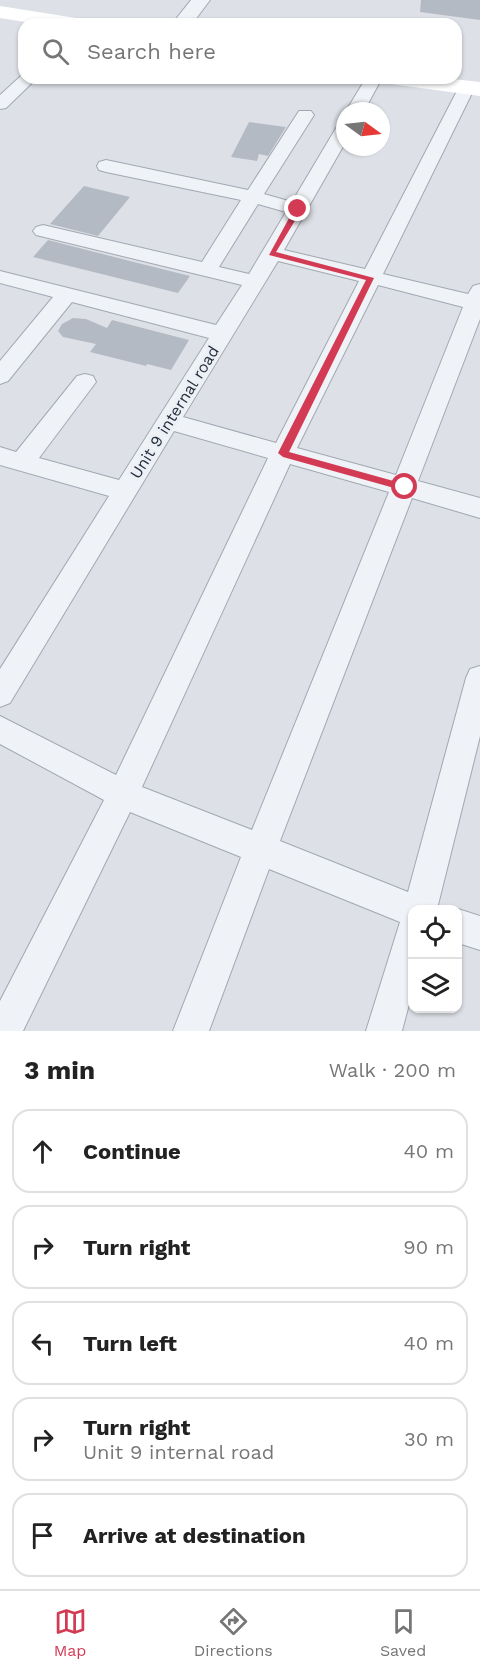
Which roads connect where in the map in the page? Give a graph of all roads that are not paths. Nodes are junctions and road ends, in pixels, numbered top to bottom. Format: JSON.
{"nodes":[{"id":1,"x":201,"y":0,"type":"edge"},
{"id":2,"x":0,"y":12,"type":"edge"},
{"id":3,"x":38,"y":18,"type":"edge"},
{"id":4,"x":187,"y":18,"type":"edge"},
{"id":5,"x":0,"y":19,"type":"edge"},
{"id":6,"x":18,"y":22,"type":"edge"},
{"id":7,"x":22,"y":84,"type":"edge"},
{"id":8,"x":371,"y":84,"type":"edge"},
{"id":9,"x":455,"y":84,"type":"edge"},
{"id":10,"x":476,"y":86,"type":"edge"},
{"id":11,"x":360,"y":102,"type":"edge"},
{"id":12,"x":0,"y":104,"type":"edge"},
{"id":13,"x":305,"y":115,"type":"dead end"},
{"id":14,"x":336,"y":144,"type":"edge"},
{"id":15,"x":105,"y":166,"type":"dead end"},
{"id":16,"x":254,"y":197,"type":"junction"},
{"id":17,"x":298,"y":209,"type":"junction"},
{"id":18,"x":43,"y":231,"type":"dead end"},
{"id":19,"x":272,"y":253,"type":"junction"},
{"id":20,"x":207,"y":270,"type":"junction"},
{"id":21,"x":0,"y":277,"type":"edge"},
{"id":22,"x":370,"y":278,"type":"junction"},
{"id":23,"x":253,"y":282,"type":"junction"},
{"id":24,"x":66,"y":295,"type":"junction"},
{"id":25,"x":478,"y":299,"type":"edge"},
{"id":26,"x":222,"y":334,"type":"junction"},
{"id":27,"x":0,"y":376,"type":"edge"},
{"id":28,"x":85,"y":382,"type":"dead end"},
{"id":29,"x":167,"y":421,"type":"junction"},
{"id":30,"x":283,"y":453,"type":"junction"},
{"id":31,"x":10,"y":459,"type":"edge"},
{"id":32,"x":405,"y":487,"type":"junction"},
{"id":33,"x":125,"y":491,"type":"junction"},
{"id":34,"x":480,"y":508,"type":"edge"},
{"id":35,"x":480,"y":678,"type":"edge"},
{"id":36,"x":0,"y":694,"type":"edge"},
{"id":37,"x":0,"y":729,"type":"edge"},
{"id":38,"x":123,"y":794,"type":"junction"},
{"id":39,"x":260,"y":848,"type":"junction"},
{"id":40,"x":421,"y":905,"type":"edge"},
{"id":41,"x":408,"y":908,"type":"edge"},
{"id":42,"x":462,"y":927,"type":"edge"},
{"id":43,"x":480,"y":933,"type":"edge"},
{"id":44,"x":408,"y":948,"type":"edge"},
{"id":45,"x":4,"y":1031,"type":"edge"},
{"id":46,"x":191,"y":1031,"type":"edge"},
{"id":47,"x":384,"y":1031,"type":"edge"}],
"edges":[{"from":1,"to":4,"type":"street"},
{"from":2,"to":3,"type":"main road"},
{"from":5,"to":6,"type":"main road"},
{"from":7,"to":12,"type":"street"},
{"from":8,"to":11,"type":"street"},
{"from":9,"to":10,"type":"main road"},
{"from":10,"to":22,"type":"street"},
{"from":13,"to":16,"type":"street"},
{"from":14,"to":17,"type":"street","name":"Unit 9 internal road"},
{"from":15,"to":16,"type":"street"},
{"from":16,"to":17,"type":"street"},
{"from":16,"to":20,"type":"street"},
{"from":17,"to":19,"type":"street","name":"Unit 9 internal road"},
{"from":18,"to":20,"type":"street"},
{"from":19,"to":22,"type":"street"},
{"from":19,"to":23,"type":"street","name":"Unit 9 internal road"},
{"from":20,"to":23,"type":"street"},
{"from":21,"to":24,"type":"street"},
{"from":22,"to":25,"type":"street"},
{"from":22,"to":30,"type":"street"},
{"from":23,"to":26,"type":"street","name":"Unit 9 internal road"},
{"from":24,"to":26,"type":"street"},
{"from":24,"to":27,"type":"street"},
{"from":25,"to":32,"type":"street"},
{"from":26,"to":29,"type":"street","name":"Unit 9 internal road"},
{"from":28,"to":31,"type":"street"},
{"from":29,"to":30,"type":"street"},
{"from":29,"to":33,"type":"street","name":"Unit 9 internal road"},
{"from":30,"to":32,"type":"street"},
{"from":30,"to":38,"type":"street"},
{"from":31,"to":33,"type":"street"},
{"from":32,"to":34,"type":"street"},
{"from":32,"to":39,"type":"street"},
{"from":33,"to":36,"type":"street","name":"Unit 9 internal road"},
{"from":35,"to":40,"type":"street"},
{"from":37,"to":38,"type":"street"},
{"from":38,"to":39,"type":"street"},
{"from":38,"to":45,"type":"street"},
{"from":39,"to":41,"type":"street"},
{"from":39,"to":46,"type":"street"},
{"from":42,"to":43,"type":"street"},
{"from":44,"to":47,"type":"street"}]}
